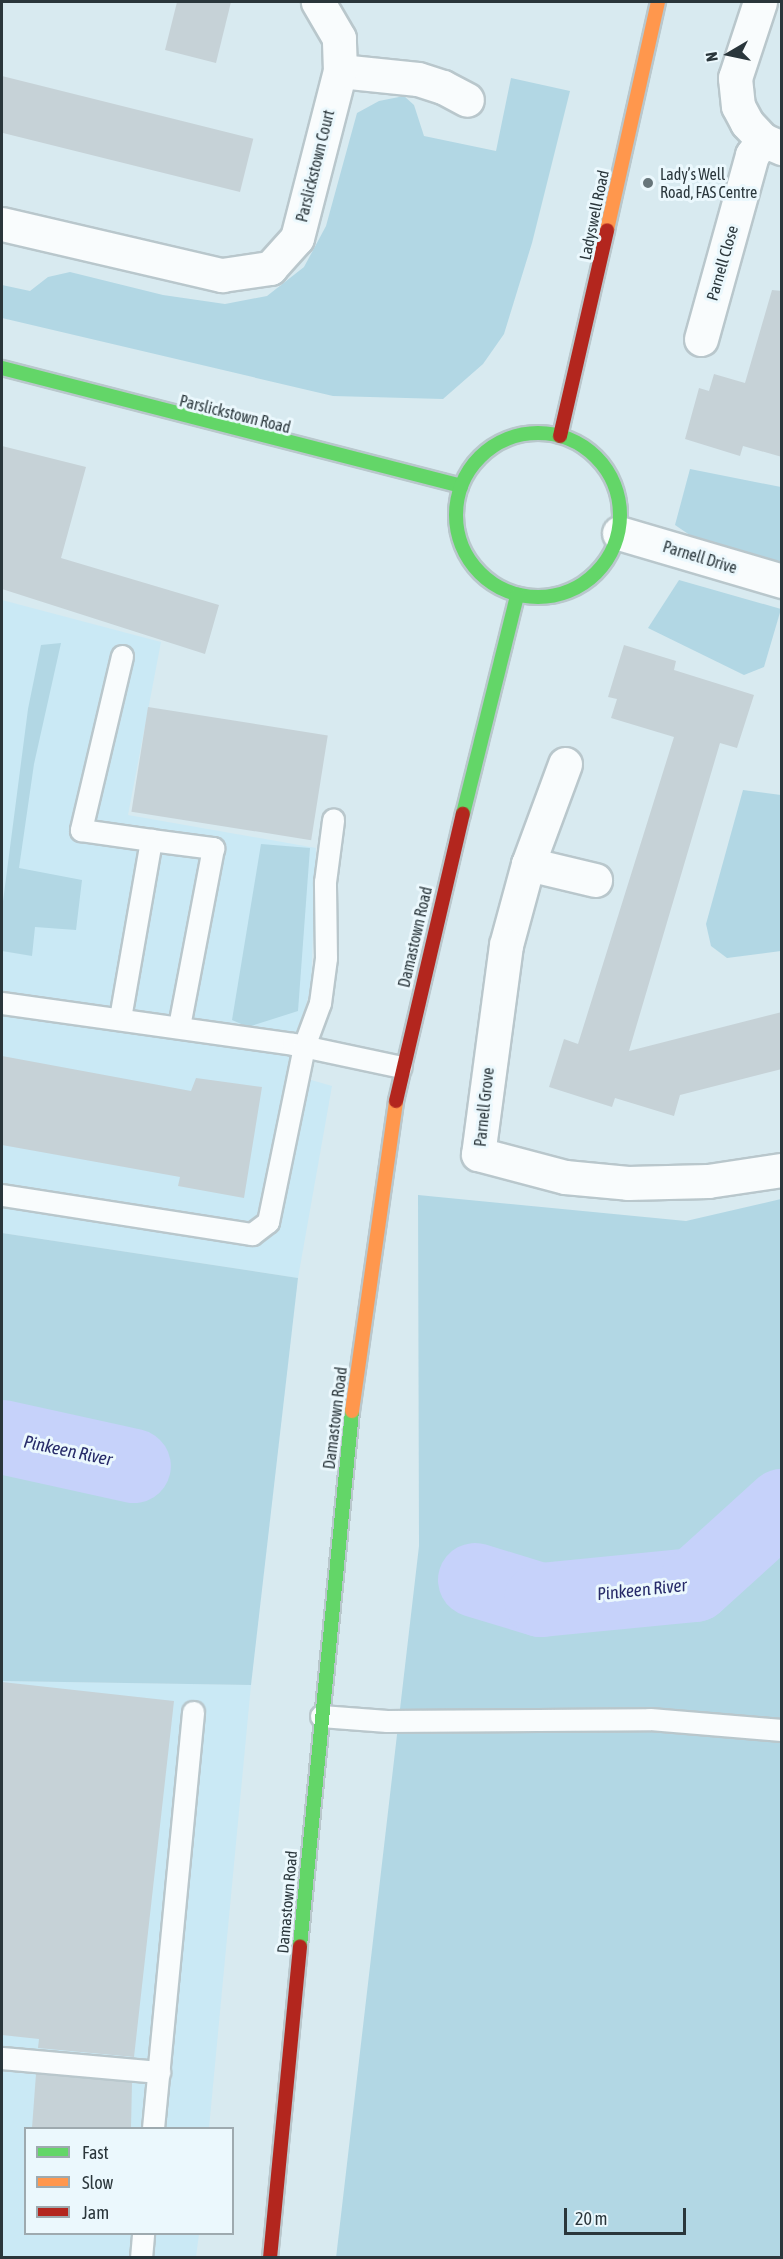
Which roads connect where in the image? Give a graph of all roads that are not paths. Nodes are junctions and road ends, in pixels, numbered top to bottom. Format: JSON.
{"nodes":[{"id":1,"x":318,"y":2,"type":"edge"},
{"id":2,"x":658,"y":2,"type":"edge"},
{"id":3,"x":760,"y":2,"type":"edge"},
{"id":4,"x":340,"y":71,"type":"junction"},
{"id":5,"x":467,"y":100,"type":"dead end"},
{"id":6,"x":772,"y":144,"type":"edge"},
{"id":7,"x":2,"y":224,"type":"edge"},
{"id":8,"x":701,"y":339,"type":"dead end"},
{"id":9,"x":2,"y":369,"type":"edge"},
{"id":10,"x":561,"y":436,"type":"junction"},
{"id":11,"x":461,"y":486,"type":"junction"},
{"id":12,"x":619,"y":533,"type":"junction"},
{"id":13,"x":782,"y":581,"type":"edge"},
{"id":14,"x":516,"y":595,"type":"junction"},
{"id":15,"x":122,"y":656,"type":"dead end"},
{"id":16,"x":565,"y":765,"type":"dead end"},
{"id":17,"x":333,"y":820,"type":"dead end"},
{"id":18,"x":151,"y":840,"type":"junction"},
{"id":19,"x":528,"y":864,"type":"junction"},
{"id":20,"x":595,"y":880,"type":"dead end"},
{"id":21,"x":2,"y":1003,"type":"edge"},
{"id":22,"x":120,"y":1018,"type":"junction"},
{"id":23,"x":179,"y":1027,"type":"junction"},
{"id":24,"x":304,"y":1046,"type":"junction"},
{"id":25,"x":401,"y":1067,"type":"junction"},
{"id":26,"x":782,"y":1170,"type":"edge"},
{"id":27,"x":2,"y":1195,"type":"edge"},
{"id":28,"x":193,"y":1712,"type":"dead end"},
{"id":29,"x":321,"y":1716,"type":"junction"},
{"id":30,"x":782,"y":1730,"type":"edge"},
{"id":31,"x":2,"y":2058,"type":"edge"},
{"id":32,"x":159,"y":2072,"type":"junction"},
{"id":33,"x":153,"y":2127,"type":"edge"},
{"id":34,"x":143,"y":2235,"type":"edge"},
{"id":35,"x":141,"y":2258,"type":"edge"},
{"id":36,"x":270,"y":2258,"type":"edge"}],
"edges":[{"from":1,"to":4,"type":"street","name":"Parslickstown Court"},
{"from":2,"to":10,"type":"street","name":"Ladyswell Road"},
{"from":3,"to":6,"type":"street"},
{"from":4,"to":5,"type":"street"},
{"from":4,"to":7,"type":"street","name":"Parslickstown Court"},
{"from":6,"to":8,"type":"street","name":"Parnell Close"},
{"from":9,"to":11,"type":"street","name":"Parslickstown Road"},
{"from":10,"to":11,"type":"street"},
{"from":10,"to":12,"type":"street"},
{"from":11,"to":14,"type":"street"},
{"from":12,"to":13,"type":"street","name":"Parnell Drive"},
{"from":12,"to":14,"type":"street"},
{"from":14,"to":25,"type":"street","name":"Damastown Road"},
{"from":15,"to":18,"type":"lane"},
{"from":16,"to":19,"type":"street","name":"Parnell Grove"},
{"from":17,"to":24,"type":"lane"},
{"from":18,"to":22,"type":"lane"},
{"from":18,"to":23,"type":"lane"},
{"from":19,"to":20,"type":"street"},
{"from":19,"to":26,"type":"street","name":"Parnell Grove"},
{"from":21,"to":22,"type":"lane"},
{"from":22,"to":23,"type":"lane"},
{"from":23,"to":24,"type":"lane"},
{"from":24,"to":25,"type":"lane"},
{"from":24,"to":27,"type":"lane"},
{"from":25,"to":29,"type":"street","name":"Damastown Road"},
{"from":28,"to":32,"type":"lane"},
{"from":29,"to":30,"type":"lane"},
{"from":29,"to":36,"type":"street","name":"Damastown Road"},
{"from":31,"to":32,"type":"lane"},
{"from":32,"to":33,"type":"lane"},
{"from":34,"to":35,"type":"lane"}]}
